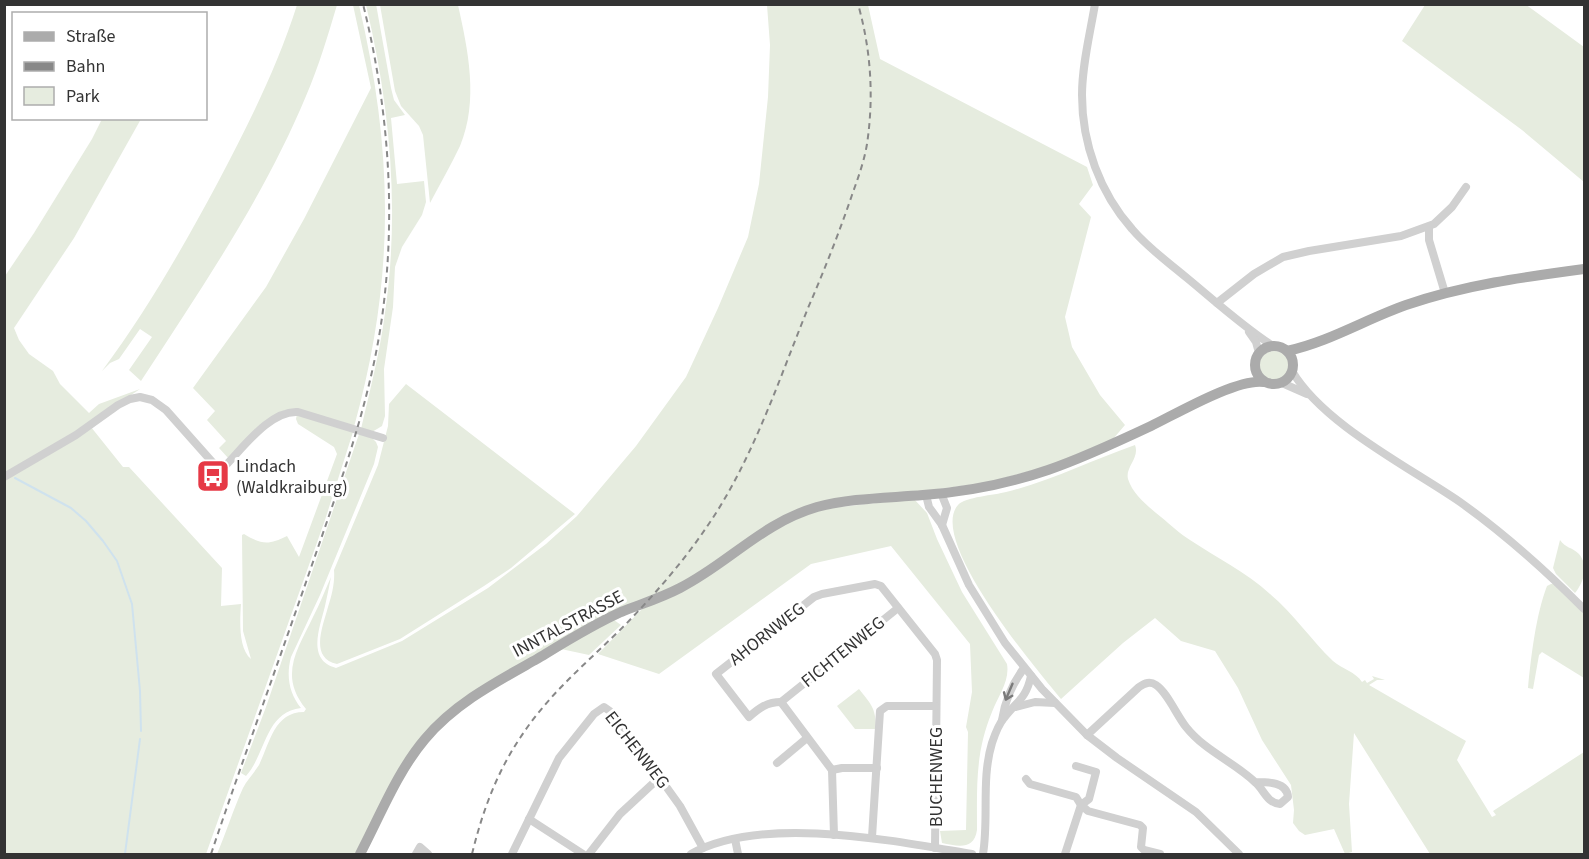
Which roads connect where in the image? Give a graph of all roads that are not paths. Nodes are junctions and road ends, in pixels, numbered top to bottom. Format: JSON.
{"nodes":[{"id":1,"x":1095,"y":4,"type":"edge"},
{"id":2,"x":1466,"y":187,"type":"dead end"},
{"id":3,"x":1429,"y":226,"type":"junction"},
{"id":4,"x":1584,"y":268,"type":"edge"},
{"id":5,"x":1445,"y":293,"type":"junction"},
{"id":6,"x":1217,"y":303,"type":"junction"},
{"id":7,"x":1243,"y":324,"type":"junction"},
{"id":8,"x":1317,"y":343,"type":"junction"},
{"id":9,"x":1273,"y":346,"type":"junction"},
{"id":10,"x":1287,"y":351,"type":"junction"},
{"id":11,"x":1259,"y":353,"type":"junction"},
{"id":12,"x":1254,"y":367,"type":"junction"},
{"id":13,"x":1293,"y":367,"type":"junction"},
{"id":14,"x":1264,"y":382,"type":"junction"},
{"id":15,"x":1282,"y":383,"type":"junction"},
{"id":16,"x":1222,"y":392,"type":"junction"},
{"id":17,"x":1310,"y":395,"type":"junction"},
{"id":18,"x":383,"y":438,"type":"dead end"},
{"id":19,"x":4,"y":477,"type":"edge"},
{"id":20,"x":961,"y":491,"type":"junction"},
{"id":21,"x":942,"y":493,"type":"junction"},
{"id":22,"x":926,"y":495,"type":"junction"},
{"id":23,"x":946,"y":508,"type":"junction"},
{"id":24,"x":942,"y":525,"type":"junction"},
{"id":25,"x":898,"y":608,"type":"junction"},
{"id":26,"x":1584,"y":609,"type":"edge"},
{"id":27,"x":1024,"y":668,"type":"junction"},
{"id":28,"x":1031,"y":676,"type":"junction"},
{"id":29,"x":781,"y":702,"type":"junction"},
{"id":30,"x":1055,"y":703,"type":"junction"},
{"id":31,"x":935,"y":705,"type":"junction"},
{"id":32,"x":1015,"y":707,"type":"junction"},
{"id":33,"x":1002,"y":720,"type":"junction"},
{"id":34,"x":1088,"y":735,"type":"junction"},
{"id":35,"x":807,"y":738,"type":"junction"},
{"id":36,"x":777,"y":763,"type":"dead end"},
{"id":37,"x":1076,"y":766,"type":"dead end"},
{"id":38,"x":877,"y":768,"type":"junction"},
{"id":39,"x":832,"y":770,"type":"junction"},
{"id":40,"x":660,"y":777,"type":"junction"},
{"id":41,"x":1026,"y":779,"type":"dead end"},
{"id":42,"x":1256,"y":782,"type":"dead end"},
{"id":43,"x":1081,"y":805,"type":"junction"},
{"id":44,"x":529,"y":819,"type":"junction"},
{"id":45,"x":834,"y":835,"type":"junction"},
{"id":46,"x":872,"y":837,"type":"junction"},
{"id":47,"x":735,"y":838,"type":"junction"},
{"id":48,"x":703,"y":848,"type":"junction"},
{"id":49,"x":935,"y":848,"type":"junction"},
{"id":50,"x":418,"y":851,"type":"edge"},
{"id":51,"x":360,"y":855,"type":"edge"},
{"id":52,"x":428,"y":855,"type":"edge"},
{"id":53,"x":512,"y":855,"type":"edge"},
{"id":54,"x":583,"y":855,"type":"edge"},
{"id":55,"x":589,"y":855,"type":"edge"},
{"id":56,"x":691,"y":855,"type":"edge"},
{"id":57,"x":738,"y":855,"type":"edge"},
{"id":58,"x":972,"y":855,"type":"edge"},
{"id":59,"x":983,"y":855,"type":"edge"},
{"id":60,"x":1065,"y":855,"type":"edge"},
{"id":61,"x":1160,"y":855,"type":"edge"},
{"id":62,"x":1239,"y":855,"type":"edge"}],
"edges":[{"from":1,"to":6,"type":"street"},
{"from":2,"to":3,"type":"street"},
{"from":3,"to":5,"type":"street"},
{"from":3,"to":6,"type":"street"},
{"from":4,"to":5,"type":"main road"},
{"from":5,"to":8,"type":"main road"},
{"from":6,"to":7,"type":"street"},
{"from":7,"to":9,"type":"street"},
{"from":7,"to":11,"type":"street"},
{"from":8,"to":10,"type":"main road"},
{"from":8,"to":13,"type":"main road"},
{"from":9,"to":10,"type":"main road"},
{"from":9,"to":11,"type":"main road"},
{"from":10,"to":13,"type":"main road"},
{"from":11,"to":12,"type":"main road"},
{"from":12,"to":14,"type":"main road"},
{"from":12,"to":16,"type":"main road"},
{"from":13,"to":15,"type":"main road"},
{"from":13,"to":17,"type":"street"},
{"from":14,"to":15,"type":"main road"},
{"from":14,"to":16,"type":"main road"},
{"from":15,"to":17,"type":"street"},
{"from":16,"to":20,"type":"main road","name":"INNTALSTRASSE"},
{"from":17,"to":26,"type":"street"},
{"from":18,"to":19,"type":"street"},
{"from":20,"to":21,"type":"main road","name":"INNTALSTRASSE"},
{"from":20,"to":23,"type":"street"},
{"from":21,"to":22,"type":"main road","name":"INNTALSTRASSE"},
{"from":21,"to":23,"type":"street"},
{"from":22,"to":24,"type":"street"},
{"from":22,"to":51,"type":"main road","name":"INNTALSTRASSE"},
{"from":23,"to":24,"type":"street"},
{"from":24,"to":27,"type":"street"},
{"from":25,"to":29,"type":"street","name":"FICHTENWEG"},
{"from":25,"to":29,"type":"street","name":"AHORNWEG"},
{"from":25,"to":31,"type":"street","name":"FICHTENWEG"},
{"from":27,"to":28,"type":"street"},
{"from":27,"to":33,"type":"street","one_way":true},
{"from":28,"to":30,"type":"street"},
{"from":28,"to":32,"type":"street"},
{"from":29,"to":35,"type":"street"},
{"from":30,"to":32,"type":"street"},
{"from":30,"to":34,"type":"street"},
{"from":31,"to":38,"type":"street"},
{"from":31,"to":49,"type":"street","name":"BUCHENWEG"},
{"from":32,"to":33,"type":"street"},
{"from":33,"to":59,"type":"street"},
{"from":34,"to":42,"type":"street"},
{"from":34,"to":62,"type":"street"},
{"from":35,"to":36,"type":"street"},
{"from":35,"to":39,"type":"street"},
{"from":37,"to":43,"type":"street"},
{"from":38,"to":39,"type":"street"},
{"from":38,"to":46,"type":"street"},
{"from":39,"to":45,"type":"street"},
{"from":40,"to":44,"type":"street","name":"EICHENWEG"},
{"from":40,"to":48,"type":"street","name":"EICHENWEG"},
{"from":40,"to":55,"type":"street"},
{"from":41,"to":43,"type":"street"},
{"from":43,"to":60,"type":"street"},
{"from":43,"to":61,"type":"street"},
{"from":44,"to":53,"type":"street","name":"EICHENWEG"},
{"from":44,"to":54,"type":"street"},
{"from":45,"to":46,"type":"street"},
{"from":45,"to":47,"type":"street"},
{"from":46,"to":49,"type":"street"},
{"from":47,"to":48,"type":"street"},
{"from":47,"to":57,"type":"street"},
{"from":48,"to":56,"type":"street"},
{"from":49,"to":58,"type":"street"},
{"from":50,"to":52,"type":"street"}]}
